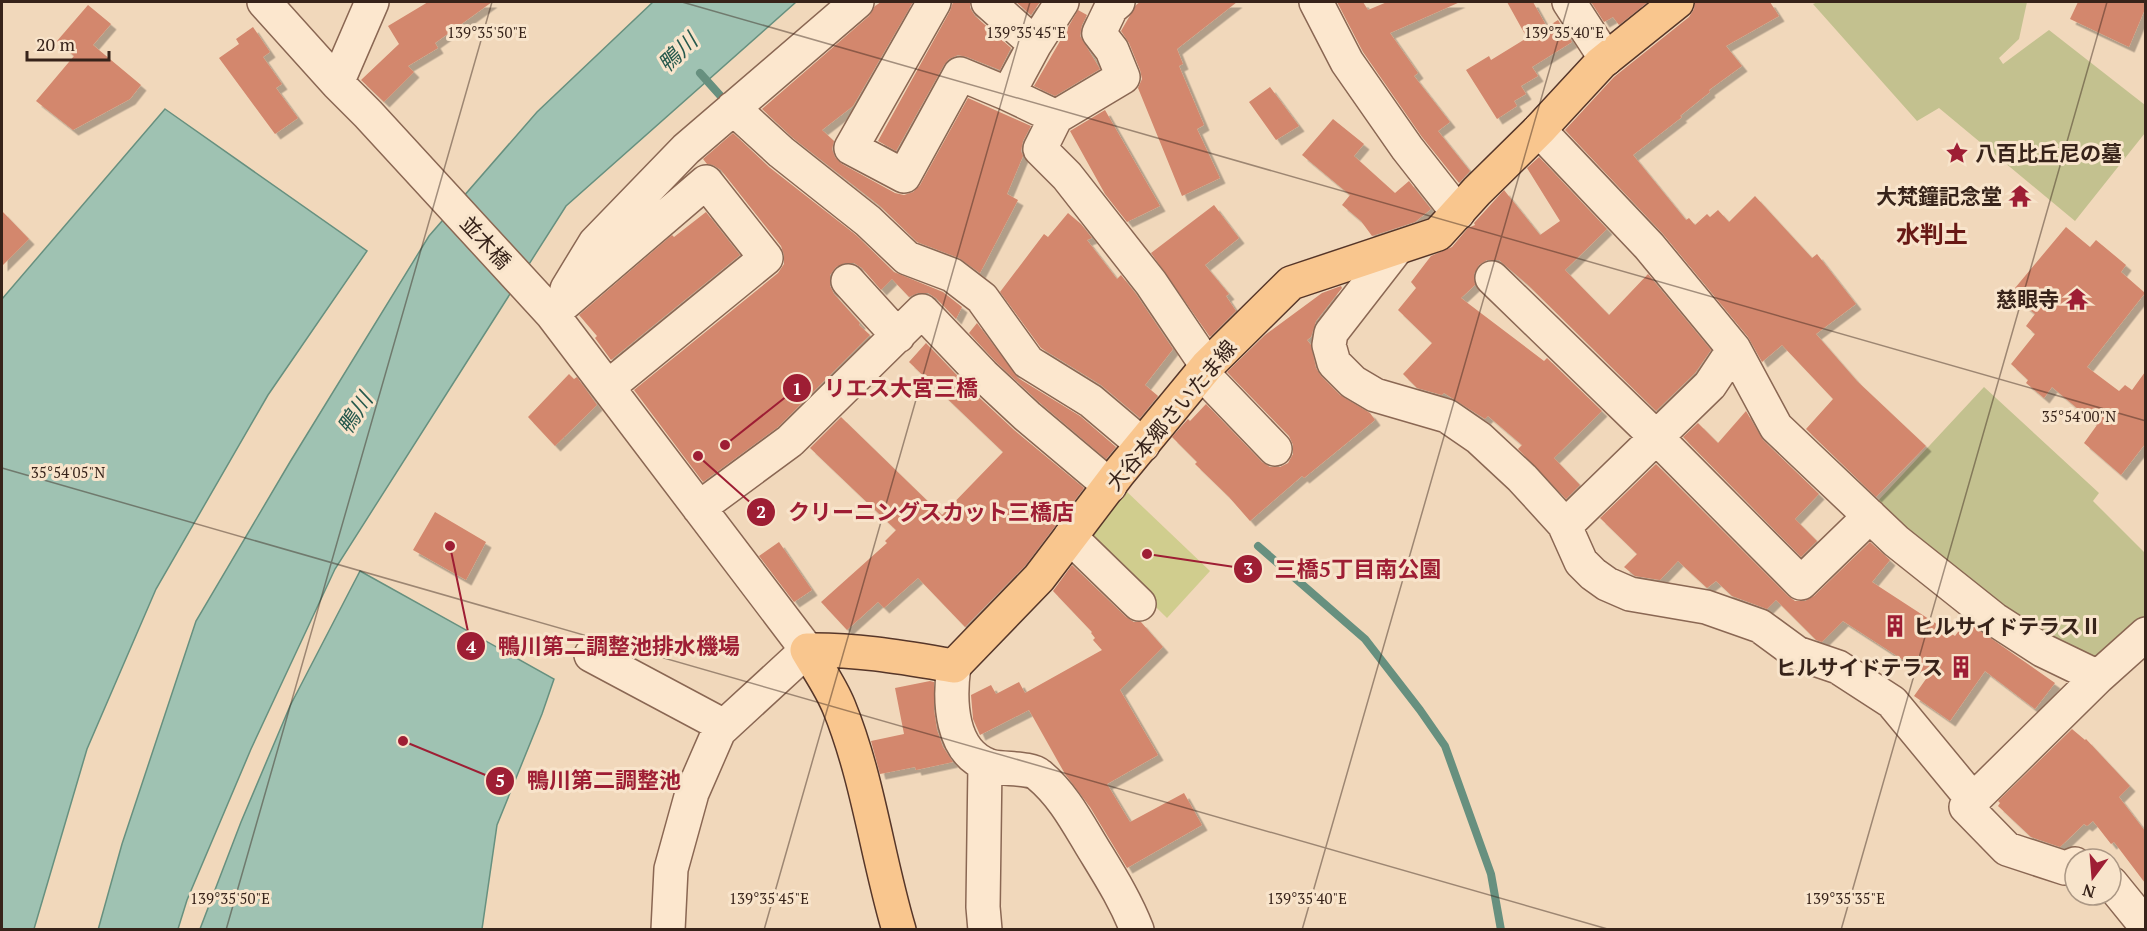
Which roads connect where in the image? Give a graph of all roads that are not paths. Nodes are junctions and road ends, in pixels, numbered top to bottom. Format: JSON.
{"nodes":[{"id":1,"x":264,"y":2,"type":"edge"},
{"id":2,"x":372,"y":2,"type":"edge"},
{"id":3,"x":856,"y":2,"type":"edge"},
{"id":4,"x":934,"y":2,"type":"edge"},
{"id":5,"x":988,"y":2,"type":"edge"},
{"id":6,"x":1062,"y":2,"type":"edge"},
{"id":7,"x":1119,"y":2,"type":"edge"},
{"id":8,"x":1316,"y":2,"type":"edge"},
{"id":9,"x":1569,"y":2,"type":"edge"},
{"id":10,"x":1677,"y":2,"type":"edge"},
{"id":11,"x":1035,"y":44,"type":"junction"},
{"id":12,"x":1606,"y":59,"type":"junction"},
{"id":13,"x":337,"y":83,"type":"junction"},
{"id":14,"x":1008,"y":94,"type":"junction"},
{"id":15,"x":733,"y":108,"type":"junction"},
{"id":16,"x":1056,"y":117,"type":"junction"},
{"id":17,"x":1539,"y":130,"type":"junction"},
{"id":18,"x":850,"y":148,"type":"junction"},
{"id":19,"x":827,"y":189,"type":"junction"},
{"id":20,"x":1458,"y":213,"type":"junction"},
{"id":21,"x":1397,"y":248,"type":"junction"},
{"id":22,"x":1492,"y":278,"type":"dead end"},
{"id":23,"x":849,"y":281,"type":"dead end"},
{"id":24,"x":547,"y":309,"type":"junction"},
{"id":25,"x":898,"y":336,"type":"junction"},
{"id":26,"x":1734,"y":349,"type":"junction"},
{"id":27,"x":1204,"y":370,"type":"junction"},
{"id":28,"x":608,"y":387,"type":"junction"},
{"id":29,"x":1656,"y":437,"type":"junction"},
{"id":30,"x":1143,"y":445,"type":"junction"},
{"id":31,"x":1275,"y":449,"type":"dead end"},
{"id":32,"x":1110,"y":486,"type":"junction"},
{"id":33,"x":699,"y":508,"type":"junction"},
{"id":34,"x":1870,"y":516,"type":"junction"},
{"id":35,"x":1565,"y":526,"type":"junction"},
{"id":36,"x":1070,"y":537,"type":"junction"},
{"id":37,"x":1139,"y":604,"type":"dead end"},
{"id":38,"x":2145,"y":634,"type":"edge"},
{"id":39,"x":807,"y":650,"type":"junction"},
{"id":40,"x":591,"y":655,"type":"dead end"},
{"id":41,"x":954,"y":666,"type":"junction"},
{"id":42,"x":2098,"y":677,"type":"junction"},
{"id":43,"x":724,"y":726,"type":"junction"},
{"id":44,"x":985,"y":764,"type":"junction"},
{"id":45,"x":1973,"y":800,"type":"junction"},
{"id":46,"x":2063,"y":867,"type":"edge"},
{"id":47,"x":2123,"y":898,"type":"edge"},
{"id":48,"x":2145,"y":926,"type":"edge"},
{"id":49,"x":668,"y":930,"type":"edge"},
{"id":50,"x":899,"y":930,"type":"edge"},
{"id":51,"x":985,"y":930,"type":"edge"},
{"id":52,"x":1137,"y":930,"type":"edge"}],
"edges":[{"from":1,"to":13,"type":"street","name":"並木橋"},
{"from":2,"to":13,"type":"street"},
{"from":3,"to":15,"type":"street"},
{"from":4,"to":18,"type":"street"},
{"from":5,"to":11,"type":"street"},
{"from":6,"to":11,"type":"street"},
{"from":7,"to":16,"type":"street"},
{"from":8,"to":20,"type":"street"},
{"from":9,"to":12,"type":"street"},
{"from":10,"to":12,"type":"main road","name":"大谷本郷さいたま線"},
{"from":11,"to":14,"type":"street"},
{"from":12,"to":17,"type":"main road","name":"大谷本郷さいたま線"},
{"from":13,"to":24,"type":"street","name":"並木橋"},
{"from":14,"to":16,"type":"street"},
{"from":14,"to":18,"type":"street"},
{"from":15,"to":19,"type":"street"},
{"from":15,"to":24,"type":"street"},
{"from":16,"to":27,"type":"street"},
{"from":17,"to":20,"type":"main road","name":"大谷本郷さいたま線"},
{"from":17,"to":26,"type":"street"},
{"from":18,"to":19,"type":"street"},
{"from":19,"to":30,"type":"street"},
{"from":20,"to":21,"type":"main road","name":"大谷本郷さいたま線"},
{"from":21,"to":27,"type":"main road","name":"大谷本郷さいたま線"},
{"from":21,"to":35,"type":"street"},
{"from":22,"to":29,"type":"street"},
{"from":23,"to":25,"type":"street"},
{"from":24,"to":28,"type":"street","name":"並木橋"},
{"from":24,"to":28,"type":"street"},
{"from":25,"to":32,"type":"street"},
{"from":25,"to":33,"type":"street"},
{"from":26,"to":29,"type":"street"},
{"from":26,"to":34,"type":"street"},
{"from":27,"to":30,"type":"main road","name":"大谷本郷さいたま線"},
{"from":27,"to":31,"type":"street"},
{"from":28,"to":33,"type":"street","name":"並木橋"},
{"from":29,"to":34,"type":"street"},
{"from":29,"to":35,"type":"street"},
{"from":30,"to":32,"type":"main road","name":"大谷本郷さいたま線"},
{"from":32,"to":36,"type":"main road","name":"大谷本郷さいたま線"},
{"from":33,"to":39,"type":"street","name":"並木橋"},
{"from":34,"to":42,"type":"street"},
{"from":35,"to":45,"type":"street"},
{"from":36,"to":37,"type":"street"},
{"from":36,"to":41,"type":"main road","name":"大谷本郷さいたま線"},
{"from":38,"to":42,"type":"street"},
{"from":39,"to":41,"type":"main road"},
{"from":39,"to":43,"type":"street"},
{"from":39,"to":50,"type":"main road"},
{"from":40,"to":43,"type":"street"},
{"from":41,"to":44,"type":"street"},
{"from":42,"to":45,"type":"street"},
{"from":43,"to":49,"type":"street"},
{"from":44,"to":51,"type":"street"},
{"from":44,"to":52,"type":"street"},
{"from":45,"to":46,"type":"street"},
{"from":47,"to":48,"type":"street"}]}
